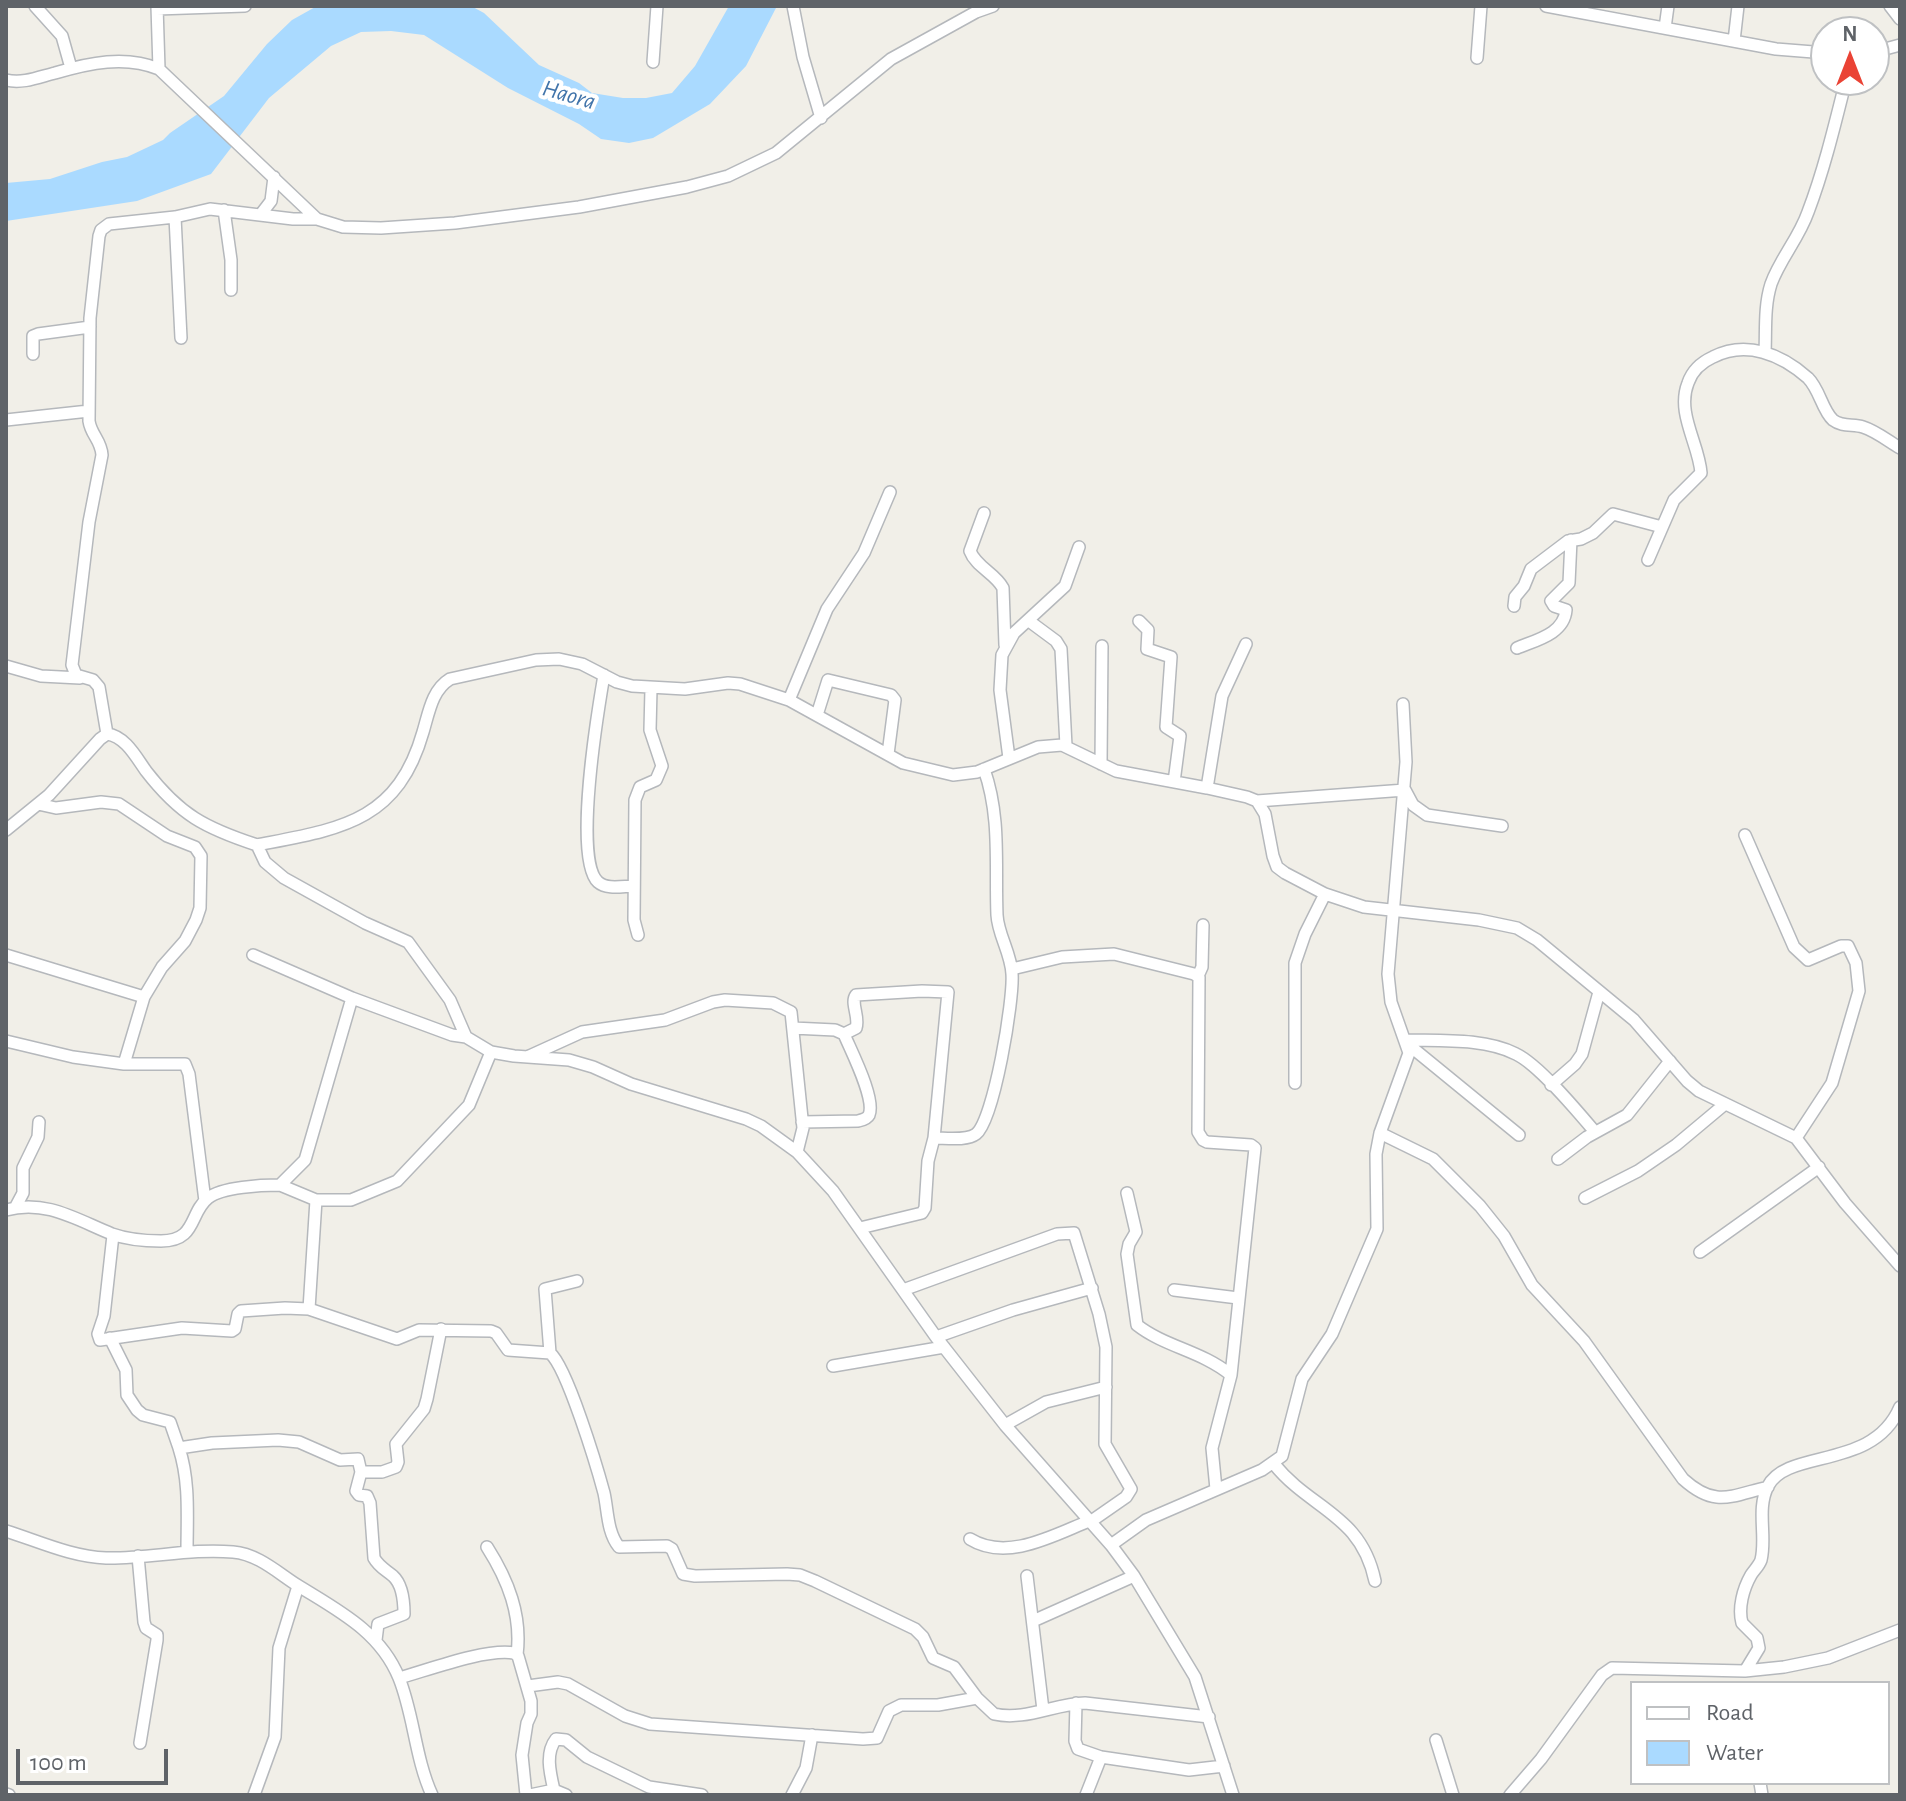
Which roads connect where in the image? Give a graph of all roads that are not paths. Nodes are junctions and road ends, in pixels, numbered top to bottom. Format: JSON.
{"nodes":[{"id":1,"x":35,"y":6,"type":"edge"},
{"id":2,"x":245,"y":6,"type":"edge"},
{"id":3,"x":657,"y":6,"type":"edge"},
{"id":4,"x":793,"y":6,"type":"edge"},
{"id":5,"x":993,"y":6,"type":"edge"},
{"id":6,"x":1481,"y":6,"type":"edge"},
{"id":7,"x":1546,"y":6,"type":"edge"},
{"id":8,"x":1668,"y":6,"type":"edge"},
{"id":9,"x":1738,"y":6,"type":"edge"},
{"id":10,"x":1890,"y":6,"type":"edge"},
{"id":11,"x":157,"y":7,"type":"edge"},
{"id":12,"x":965,"y":12,"type":"edge"},
{"id":13,"x":1900,"y":19,"type":"edge"},
{"id":14,"x":1665,"y":28,"type":"junction"},
{"id":15,"x":1734,"y":41,"type":"junction"},
{"id":16,"x":1810,"y":52,"type":"edge"},
{"id":17,"x":1477,"y":58,"type":"dead end"},
{"id":18,"x":653,"y":62,"type":"dead end"},
{"id":19,"x":71,"y":68,"type":"junction"},
{"id":20,"x":159,"y":69,"type":"junction"},
{"id":21,"x":6,"y":80,"type":"edge"},
{"id":22,"x":1842,"y":96,"type":"edge"},
{"id":23,"x":821,"y":118,"type":"junction"},
{"id":24,"x":271,"y":174,"type":"junction"},
{"id":25,"x":224,"y":210,"type":"junction"},
{"id":26,"x":261,"y":214,"type":"junction"},
{"id":27,"x":175,"y":217,"type":"junction"},
{"id":28,"x":317,"y":219,"type":"junction"},
{"id":29,"x":231,"y":290,"type":"dead end"},
{"id":30,"x":90,"y":327,"type":"junction"},
{"id":31,"x":181,"y":338,"type":"dead end"},
{"id":32,"x":1765,"y":353,"type":"junction"},
{"id":33,"x":33,"y":354,"type":"dead end"},
{"id":34,"x":89,"y":411,"type":"junction"},
{"id":35,"x":6,"y":420,"type":"edge"},
{"id":36,"x":1900,"y":448,"type":"edge"},
{"id":37,"x":890,"y":492,"type":"dead end"},
{"id":38,"x":984,"y":513,"type":"dead end"},
{"id":39,"x":1662,"y":527,"type":"junction"},
{"id":40,"x":1571,"y":540,"type":"junction"},
{"id":41,"x":1079,"y":547,"type":"dead end"},
{"id":42,"x":1648,"y":560,"type":"dead end"},
{"id":43,"x":1514,"y":606,"type":"dead end"},
{"id":44,"x":1029,"y":621,"type":"junction"},
{"id":45,"x":1139,"y":621,"type":"dead end"},
{"id":46,"x":1246,"y":644,"type":"dead end"},
{"id":47,"x":1005,"y":646,"type":"junction"},
{"id":48,"x":1102,"y":646,"type":"dead end"},
{"id":49,"x":1517,"y":648,"type":"dead end"},
{"id":50,"x":6,"y":666,"type":"edge"},
{"id":51,"x":604,"y":675,"type":"junction"},
{"id":52,"x":81,"y":678,"type":"junction"},
{"id":53,"x":651,"y":689,"type":"junction"},
{"id":54,"x":789,"y":700,"type":"junction"},
{"id":55,"x":1403,"y":704,"type":"dead end"},
{"id":56,"x":817,"y":715,"type":"junction"},
{"id":57,"x":107,"y":734,"type":"junction"},
{"id":58,"x":1066,"y":746,"type":"junction"},
{"id":59,"x":888,"y":754,"type":"junction"},
{"id":60,"x":1009,"y":758,"type":"junction"},
{"id":61,"x":1101,"y":764,"type":"junction"},
{"id":62,"x":984,"y":769,"type":"junction"},
{"id":63,"x":1174,"y":782,"type":"junction"},
{"id":64,"x":1207,"y":788,"type":"junction"},
{"id":65,"x":1405,"y":790,"type":"junction"},
{"id":66,"x":1257,"y":801,"type":"junction"},
{"id":67,"x":38,"y":804,"type":"junction"},
{"id":68,"x":1502,"y":826,"type":"dead end"},
{"id":69,"x":7,"y":827,"type":"edge"},
{"id":70,"x":1745,"y":835,"type":"dead end"},
{"id":71,"x":257,"y":845,"type":"junction"},
{"id":72,"x":634,"y":886,"type":"junction"},
{"id":73,"x":1325,"y":894,"type":"junction"},
{"id":74,"x":1392,"y":912,"type":"junction"},
{"id":75,"x":1203,"y":925,"type":"dead end"},
{"id":76,"x":638,"y":935,"type":"dead end"},
{"id":77,"x":6,"y":955,"type":"edge"},
{"id":78,"x":253,"y":955,"type":"dead end"},
{"id":79,"x":1012,"y":969,"type":"junction"},
{"id":80,"x":1198,"y":976,"type":"junction"},
{"id":81,"x":1599,"y":992,"type":"junction"},
{"id":82,"x":144,"y":997,"type":"junction"},
{"id":83,"x":352,"y":998,"type":"junction"},
{"id":84,"x":793,"y":1028,"type":"junction"},
{"id":85,"x":844,"y":1034,"type":"junction"},
{"id":86,"x":466,"y":1037,"type":"junction"},
{"id":87,"x":6,"y":1041,"type":"edge"},
{"id":88,"x":1407,"y":1044,"type":"junction"},
{"id":89,"x":491,"y":1052,"type":"junction"},
{"id":90,"x":526,"y":1057,"type":"junction"},
{"id":91,"x":1670,"y":1061,"type":"junction"},
{"id":92,"x":124,"y":1064,"type":"junction"},
{"id":93,"x":1295,"y":1083,"type":"dead end"},
{"id":94,"x":1551,"y":1085,"type":"junction"},
{"id":95,"x":1725,"y":1104,"type":"junction"},
{"id":96,"x":39,"y":1122,"type":"dead end"},
{"id":97,"x":802,"y":1122,"type":"junction"},
{"id":98,"x":1595,"y":1132,"type":"junction"},
{"id":99,"x":1380,"y":1133,"type":"junction"},
{"id":100,"x":1519,"y":1135,"type":"dead end"},
{"id":101,"x":934,"y":1138,"type":"junction"},
{"id":102,"x":1796,"y":1138,"type":"junction"},
{"id":103,"x":797,"y":1152,"type":"junction"},
{"id":104,"x":1558,"y":1159,"type":"dead end"},
{"id":105,"x":1819,"y":1167,"type":"junction"},
{"id":106,"x":280,"y":1185,"type":"junction"},
{"id":107,"x":1127,"y":1193,"type":"dead end"},
{"id":108,"x":1585,"y":1198,"type":"dead end"},
{"id":109,"x":316,"y":1200,"type":"junction"},
{"id":110,"x":205,"y":1201,"type":"junction"},
{"id":111,"x":11,"y":1209,"type":"edge"},
{"id":112,"x":860,"y":1228,"type":"junction"},
{"id":113,"x":113,"y":1235,"type":"junction"},
{"id":114,"x":1700,"y":1252,"type":"dead end"},
{"id":115,"x":1896,"y":1252,"type":"edge"},
{"id":116,"x":1900,"y":1266,"type":"edge"},
{"id":117,"x":577,"y":1281,"type":"dead end"},
{"id":118,"x":1092,"y":1288,"type":"junction"},
{"id":119,"x":903,"y":1290,"type":"junction"},
{"id":120,"x":1174,"y":1290,"type":"dead end"},
{"id":121,"x":1238,"y":1298,"type":"junction"},
{"id":122,"x":309,"y":1309,"type":"junction"},
{"id":123,"x":441,"y":1329,"type":"junction"},
{"id":124,"x":936,"y":1337,"type":"junction"},
{"id":125,"x":110,"y":1338,"type":"junction"},
{"id":126,"x":944,"y":1347,"type":"junction"},
{"id":127,"x":550,"y":1353,"type":"junction"},
{"id":128,"x":833,"y":1366,"type":"dead end"},
{"id":129,"x":1231,"y":1375,"type":"junction"},
{"id":130,"x":1106,"y":1387,"type":"junction"},
{"id":131,"x":1900,"y":1407,"type":"edge"},
{"id":132,"x":1005,"y":1425,"type":"junction"},
{"id":133,"x":179,"y":1448,"type":"junction"},
{"id":134,"x":1274,"y":1464,"type":"junction"},
{"id":135,"x":361,"y":1472,"type":"junction"},
{"id":136,"x":1768,"y":1487,"type":"junction"},
{"id":137,"x":1216,"y":1489,"type":"junction"},
{"id":138,"x":1089,"y":1521,"type":"junction"},
{"id":139,"x":6,"y":1531,"type":"edge"},
{"id":140,"x":970,"y":1539,"type":"dead end"},
{"id":141,"x":1111,"y":1545,"type":"junction"},
{"id":142,"x":487,"y":1547,"type":"dead end"},
{"id":143,"x":187,"y":1552,"type":"junction"},
{"id":144,"x":138,"y":1556,"type":"junction"},
{"id":145,"x":1027,"y":1576,"type":"dead end"},
{"id":146,"x":1134,"y":1576,"type":"junction"},
{"id":147,"x":1375,"y":1581,"type":"dead end"},
{"id":148,"x":298,"y":1586,"type":"junction"},
{"id":149,"x":1033,"y":1621,"type":"junction"},
{"id":150,"x":1900,"y":1630,"type":"edge"},
{"id":151,"x":376,"y":1640,"type":"junction"},
{"id":152,"x":517,"y":1655,"type":"junction"},
{"id":153,"x":1743,"y":1675,"type":"edge"},
{"id":154,"x":399,"y":1678,"type":"junction"},
{"id":155,"x":528,"y":1686,"type":"junction"},
{"id":156,"x":977,"y":1698,"type":"junction"},
{"id":157,"x":1076,"y":1703,"type":"junction"},
{"id":158,"x":1043,"y":1710,"type":"junction"},
{"id":159,"x":1209,"y":1717,"type":"junction"},
{"id":160,"x":812,"y":1735,"type":"junction"},
{"id":161,"x":1436,"y":1740,"type":"dead end"},
{"id":162,"x":140,"y":1743,"type":"dead end"},
{"id":163,"x":1101,"y":1757,"type":"junction"},
{"id":164,"x":1224,"y":1766,"type":"junction"},
{"id":165,"x":554,"y":1790,"type":"junction"},
{"id":166,"x":254,"y":1795,"type":"edge"},
{"id":167,"x":432,"y":1795,"type":"edge"},
{"id":168,"x":528,"y":1795,"type":"edge"},
{"id":169,"x":566,"y":1795,"type":"edge"},
{"id":170,"x":702,"y":1795,"type":"edge"},
{"id":171,"x":792,"y":1795,"type":"edge"},
{"id":172,"x":1086,"y":1795,"type":"edge"},
{"id":173,"x":1233,"y":1795,"type":"edge"},
{"id":174,"x":1453,"y":1795,"type":"edge"},
{"id":175,"x":1510,"y":1795,"type":"edge"}],
"edges":[{"from":1,"to":19,"type":"street"},
{"from":2,"to":11,"type":"street"},
{"from":3,"to":18,"type":"street"},
{"from":4,"to":23,"type":"street"},
{"from":5,"to":12,"type":"street"},
{"from":6,"to":17,"type":"street"},
{"from":7,"to":14,"type":"street"},
{"from":8,"to":14,"type":"street"},
{"from":9,"to":15,"type":"street"},
{"from":10,"to":13,"type":"street"},
{"from":11,"to":20,"type":"street"},
{"from":12,"to":23,"type":"street"},
{"from":14,"to":15,"type":"street"},
{"from":15,"to":16,"type":"street"},
{"from":19,"to":20,"type":"street"},
{"from":19,"to":21,"type":"street"},
{"from":20,"to":24,"type":"street"},
{"from":22,"to":32,"type":"street"},
{"from":23,"to":28,"type":"street"},
{"from":24,"to":26,"type":"street"},
{"from":24,"to":28,"type":"street"},
{"from":25,"to":26,"type":"street"},
{"from":25,"to":27,"type":"street"},
{"from":25,"to":29,"type":"street"},
{"from":26,"to":28,"type":"street"},
{"from":27,"to":30,"type":"street"},
{"from":27,"to":31,"type":"street"},
{"from":30,"to":33,"type":"street"},
{"from":30,"to":34,"type":"street"},
{"from":32,"to":36,"type":"street"},
{"from":32,"to":39,"type":"street"},
{"from":34,"to":35,"type":"street"},
{"from":34,"to":52,"type":"street"},
{"from":37,"to":54,"type":"street"},
{"from":38,"to":47,"type":"street"},
{"from":39,"to":40,"type":"street"},
{"from":39,"to":42,"type":"street"},
{"from":40,"to":43,"type":"street"},
{"from":40,"to":49,"type":"street"},
{"from":41,"to":44,"type":"street"},
{"from":44,"to":47,"type":"street"},
{"from":44,"to":58,"type":"street"},
{"from":45,"to":63,"type":"street"},
{"from":46,"to":64,"type":"street"},
{"from":47,"to":60,"type":"street"},
{"from":48,"to":61,"type":"street"},
{"from":50,"to":52,"type":"street"},
{"from":51,"to":53,"type":"street"},
{"from":51,"to":71,"type":"street"},
{"from":51,"to":72,"type":"street"},
{"from":52,"to":57,"type":"street"},
{"from":53,"to":54,"type":"street"},
{"from":53,"to":72,"type":"street"},
{"from":54,"to":56,"type":"street"},
{"from":55,"to":65,"type":"street"},
{"from":56,"to":59,"type":"street"},
{"from":56,"to":59,"type":"street"},
{"from":57,"to":67,"type":"street"},
{"from":57,"to":71,"type":"street"},
{"from":58,"to":60,"type":"street"},
{"from":58,"to":61,"type":"street"},
{"from":59,"to":62,"type":"street"},
{"from":60,"to":62,"type":"street"},
{"from":61,"to":63,"type":"street"},
{"from":62,"to":79,"type":"street"},
{"from":63,"to":64,"type":"street"},
{"from":64,"to":66,"type":"street"},
{"from":65,"to":66,"type":"street"},
{"from":65,"to":68,"type":"street"},
{"from":65,"to":74,"type":"street"},
{"from":66,"to":73,"type":"street"},
{"from":67,"to":69,"type":"street"},
{"from":67,"to":82,"type":"street"},
{"from":70,"to":102,"type":"street"},
{"from":71,"to":86,"type":"street"},
{"from":72,"to":76,"type":"street"},
{"from":73,"to":74,"type":"street"},
{"from":73,"to":93,"type":"street"},
{"from":74,"to":81,"type":"street"},
{"from":74,"to":88,"type":"street"},
{"from":75,"to":80,"type":"street"},
{"from":77,"to":82,"type":"street"},
{"from":78,"to":83,"type":"street"},
{"from":79,"to":80,"type":"street"},
{"from":79,"to":101,"type":"street"},
{"from":80,"to":121,"type":"street"},
{"from":81,"to":91,"type":"street"},
{"from":81,"to":94,"type":"street"},
{"from":82,"to":92,"type":"street"},
{"from":83,"to":86,"type":"street"},
{"from":83,"to":106,"type":"street"},
{"from":84,"to":85,"type":"street"},
{"from":84,"to":90,"type":"street"},
{"from":84,"to":97,"type":"street"},
{"from":85,"to":97,"type":"street"},
{"from":85,"to":101,"type":"street"},
{"from":86,"to":89,"type":"street"},
{"from":87,"to":92,"type":"street"},
{"from":88,"to":94,"type":"street"},
{"from":88,"to":99,"type":"street"},
{"from":88,"to":100,"type":"street"},
{"from":89,"to":90,"type":"street"},
{"from":89,"to":109,"type":"street"},
{"from":90,"to":103,"type":"street"},
{"from":91,"to":95,"type":"street"},
{"from":91,"to":98,"type":"street"},
{"from":92,"to":110,"type":"street"},
{"from":94,"to":98,"type":"street"},
{"from":95,"to":102,"type":"street"},
{"from":95,"to":108,"type":"street"},
{"from":96,"to":111,"type":"street"},
{"from":97,"to":103,"type":"street"},
{"from":98,"to":104,"type":"street"},
{"from":99,"to":134,"type":"street"},
{"from":99,"to":136,"type":"street"},
{"from":101,"to":112,"type":"street"},
{"from":102,"to":105,"type":"street"},
{"from":103,"to":112,"type":"street"},
{"from":105,"to":114,"type":"street"},
{"from":105,"to":115,"type":"street"},
{"from":106,"to":109,"type":"street"},
{"from":106,"to":110,"type":"street"},
{"from":107,"to":129,"type":"street"},
{"from":109,"to":122,"type":"street"},
{"from":110,"to":113,"type":"street"},
{"from":111,"to":113,"type":"street"},
{"from":112,"to":119,"type":"street"},
{"from":113,"to":125,"type":"street"},
{"from":115,"to":116,"type":"street"},
{"from":117,"to":127,"type":"street"},
{"from":118,"to":119,"type":"street"},
{"from":118,"to":124,"type":"street"},
{"from":118,"to":130,"type":"street"},
{"from":119,"to":124,"type":"street"},
{"from":120,"to":121,"type":"street"},
{"from":121,"to":129,"type":"street"},
{"from":122,"to":123,"type":"street"},
{"from":122,"to":125,"type":"street"},
{"from":123,"to":127,"type":"street"},
{"from":123,"to":135,"type":"street"},
{"from":124,"to":126,"type":"street"},
{"from":125,"to":133,"type":"street"},
{"from":126,"to":128,"type":"street"},
{"from":126,"to":132,"type":"street"},
{"from":127,"to":156,"type":"street"},
{"from":129,"to":137,"type":"street"},
{"from":130,"to":132,"type":"street"},
{"from":130,"to":138,"type":"street"},
{"from":131,"to":136,"type":"street"},
{"from":132,"to":138,"type":"street"},
{"from":133,"to":135,"type":"street"},
{"from":133,"to":143,"type":"street"},
{"from":134,"to":137,"type":"street"},
{"from":134,"to":147,"type":"street"},
{"from":135,"to":151,"type":"street"},
{"from":136,"to":153,"type":"street"},
{"from":137,"to":141,"type":"street"},
{"from":138,"to":140,"type":"street"},
{"from":138,"to":141,"type":"street"},
{"from":139,"to":144,"type":"street"},
{"from":141,"to":146,"type":"street"},
{"from":142,"to":152,"type":"street"},
{"from":143,"to":144,"type":"street"},
{"from":143,"to":148,"type":"street"},
{"from":144,"to":162,"type":"street"},
{"from":145,"to":149,"type":"street"},
{"from":146,"to":149,"type":"street"},
{"from":146,"to":159,"type":"street"},
{"from":148,"to":151,"type":"street"},
{"from":148,"to":166,"type":"street"},
{"from":149,"to":158,"type":"street"},
{"from":150,"to":153,"type":"street"},
{"from":151,"to":154,"type":"street"},
{"from":152,"to":154,"type":"street"},
{"from":152,"to":155,"type":"street"},
{"from":153,"to":175,"type":"street"},
{"from":154,"to":167,"type":"street"},
{"from":155,"to":160,"type":"street"},
{"from":155,"to":168,"type":"street"},
{"from":156,"to":158,"type":"street"},
{"from":156,"to":160,"type":"street"},
{"from":157,"to":158,"type":"street"},
{"from":157,"to":159,"type":"street"},
{"from":157,"to":163,"type":"street"},
{"from":159,"to":164,"type":"street"},
{"from":160,"to":171,"type":"street"},
{"from":161,"to":174,"type":"street"},
{"from":163,"to":164,"type":"street"},
{"from":163,"to":172,"type":"street"},
{"from":164,"to":173,"type":"street"},
{"from":165,"to":168,"type":"street"},
{"from":165,"to":169,"type":"street"},
{"from":165,"to":170,"type":"street"}]}
